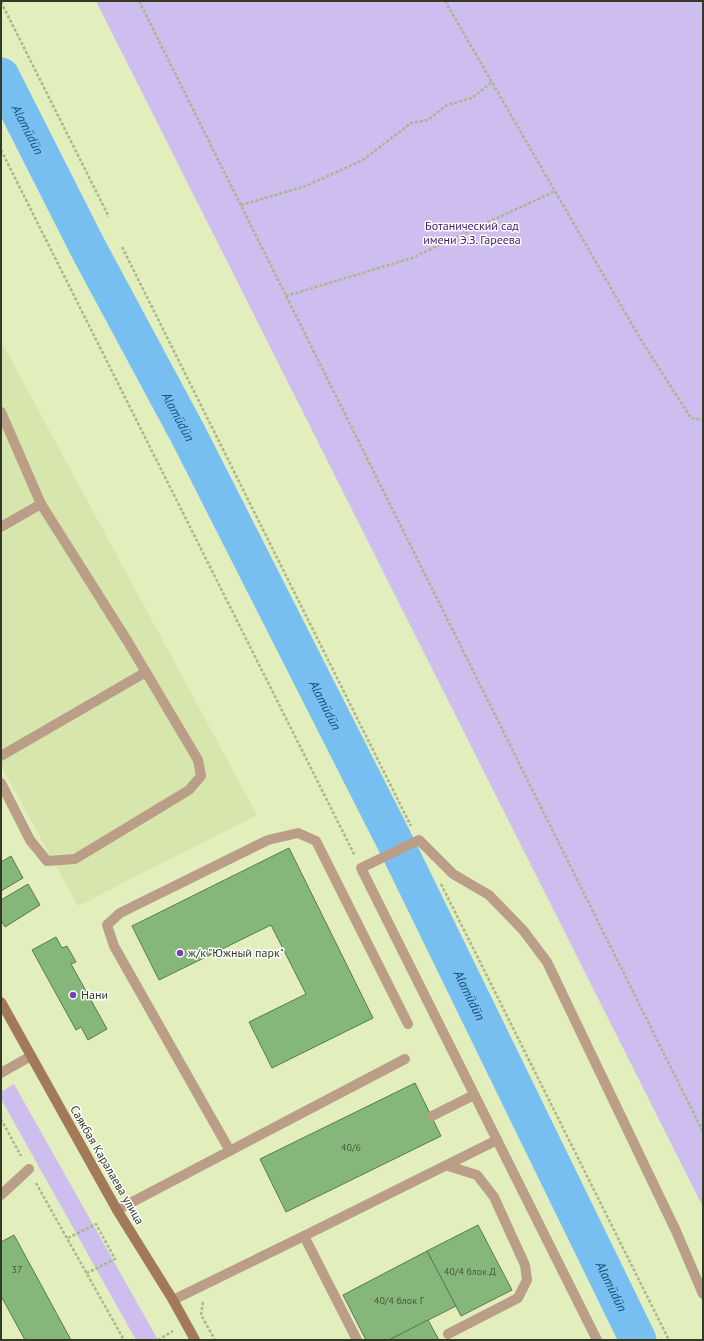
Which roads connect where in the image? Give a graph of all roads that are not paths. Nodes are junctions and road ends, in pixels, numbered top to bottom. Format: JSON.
{"nodes":[{"id":1,"x":1,"y":412,"type":"edge"},
{"id":2,"x":41,"y":504,"type":"junction"},
{"id":3,"x":1,"y":527,"type":"edge"},
{"id":4,"x":146,"y":672,"type":"junction"},
{"id":5,"x":1,"y":756,"type":"edge"},
{"id":6,"x":1,"y":783,"type":"edge"},
{"id":7,"x":1,"y":1002,"type":"edge"},
{"id":8,"x":408,"y":1024,"type":"dead end"},
{"id":9,"x":31,"y":1056,"type":"junction"},
{"id":10,"x":405,"y":1059,"type":"dead end"},
{"id":11,"x":1,"y":1073,"type":"edge"},
{"id":12,"x":474,"y":1096,"type":"junction"},
{"id":13,"x":432,"y":1116,"type":"dead end"},
{"id":14,"x":497,"y":1140,"type":"junction"},
{"id":15,"x":230,"y":1151,"type":"junction"},
{"id":16,"x":448,"y":1166,"type":"junction"},
{"id":17,"x":29,"y":1169,"type":"road end"},
{"id":18,"x":1,"y":1195,"type":"edge"},
{"id":19,"x":116,"y":1210,"type":"junction"},
{"id":20,"x":304,"y":1236,"type":"junction"},
{"id":21,"x":703,"y":1294,"type":"edge"},
{"id":22,"x":173,"y":1300,"type":"junction"},
{"id":23,"x":448,"y":1334,"type":"dead end"},
{"id":24,"x":195,"y":1340,"type":"edge"},
{"id":25,"x":357,"y":1340,"type":"edge"},
{"id":26,"x":597,"y":1340,"type":"edge"}],
"edges":[{"from":1,"to":2,"type":"street"},
{"from":2,"to":3,"type":"street"},
{"from":2,"to":4,"type":"street"},
{"from":4,"to":5,"type":"street"},
{"from":4,"to":6,"type":"street"},
{"from":7,"to":9,"type":"main road","name":"Саякбая Каралаева улица"},
{"from":8,"to":15,"type":"street"},
{"from":9,"to":11,"type":"street"},
{"from":9,"to":19,"type":"main road","name":"Саякбая Каралаева улица"},
{"from":10,"to":15,"type":"street"},
{"from":12,"to":13,"type":"street"},
{"from":12,"to":14,"type":"street"},
{"from":12,"to":21,"type":"street"},
{"from":14,"to":16,"type":"street"},
{"from":14,"to":26,"type":"street"},
{"from":15,"to":19,"type":"street"},
{"from":16,"to":20,"type":"street"},
{"from":16,"to":23,"type":"street"},
{"from":17,"to":18,"type":"street"},
{"from":19,"to":22,"type":"main road","name":"Саякбая Каралаева улица"},
{"from":20,"to":22,"type":"street"},
{"from":20,"to":25,"type":"street"},
{"from":22,"to":24,"type":"main road","name":"Саякбая Каралаева улица"}]}
